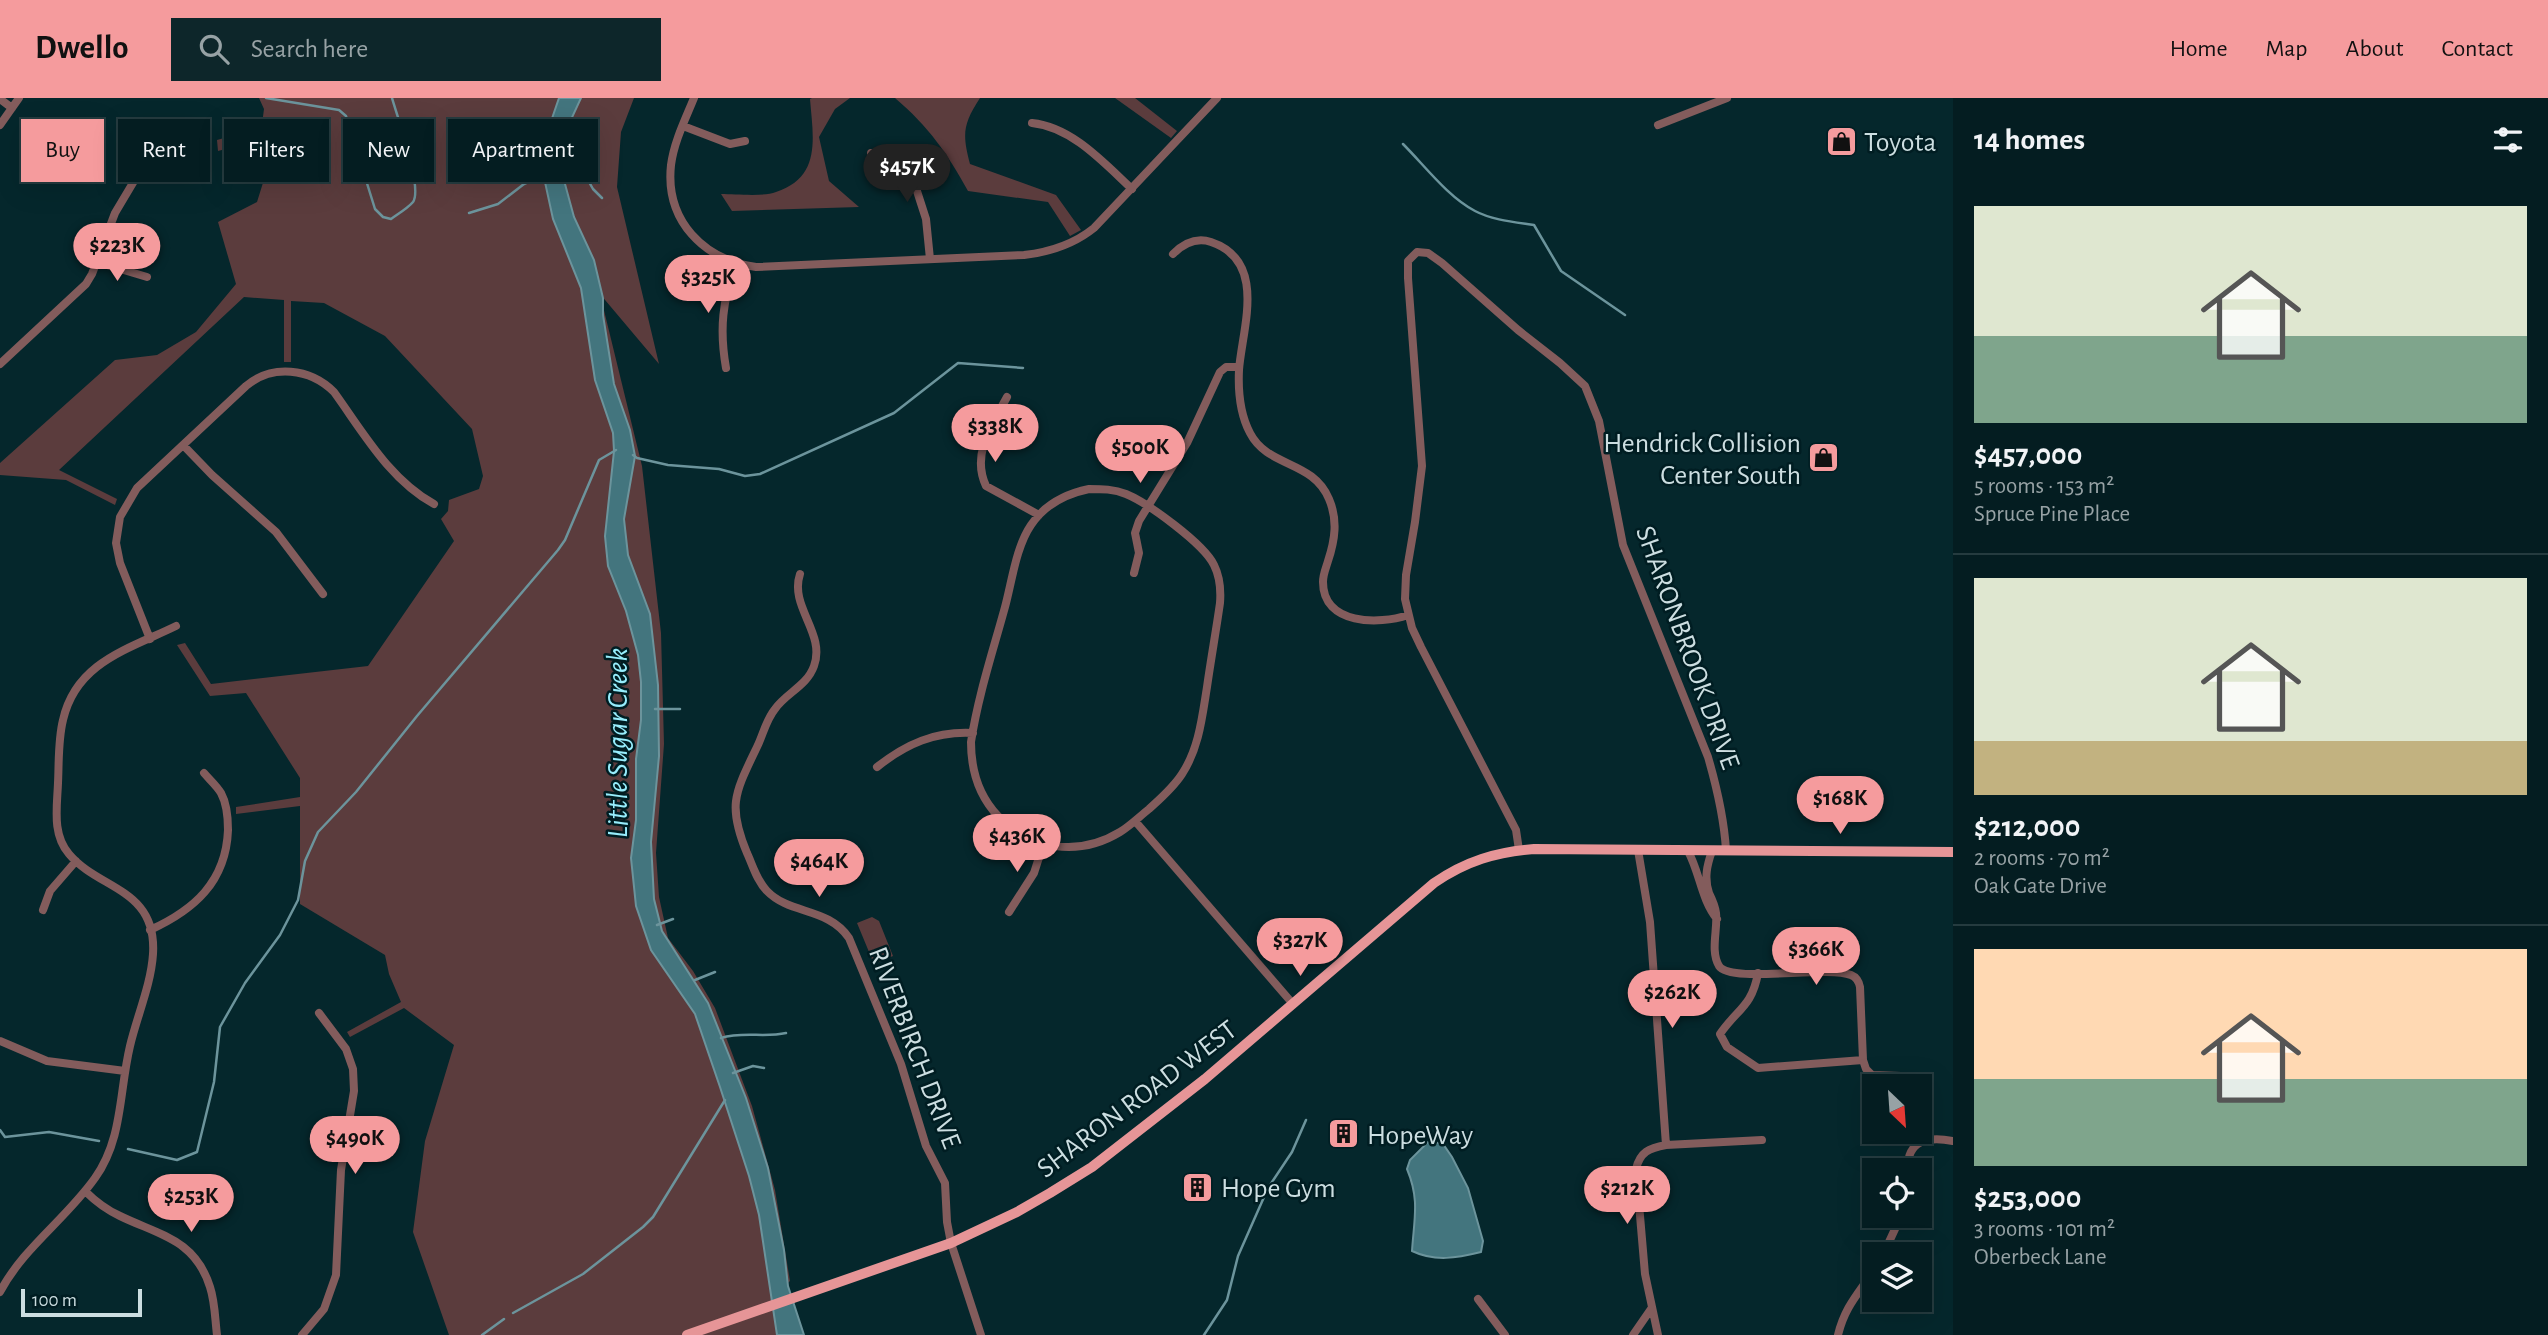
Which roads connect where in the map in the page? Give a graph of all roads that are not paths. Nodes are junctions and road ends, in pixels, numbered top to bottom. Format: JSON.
{"nodes":[{"id":1,"x":19,"y":98,"type":"edge"},
{"id":2,"x":694,"y":98,"type":"edge"},
{"id":3,"x":1727,"y":98,"type":"edge"},
{"id":4,"x":0,"y":99,"type":"edge"},
{"id":5,"x":1211,"y":100,"type":"edge"},
{"id":6,"x":12,"y":108,"type":"junction"},
{"id":7,"x":1032,"y":122,"type":"dead end"},
{"id":8,"x":0,"y":125,"type":"edge"},
{"id":9,"x":1658,"y":125,"type":"dead end"},
{"id":10,"x":683,"y":126,"type":"junction"},
{"id":11,"x":745,"y":141,"type":"dead end"},
{"id":12,"x":871,"y":153,"type":"dead end"},
{"id":13,"x":133,"y":182,"type":"edge"},
{"id":14,"x":1132,"y":189,"type":"junction"},
{"id":15,"x":1173,"y":254,"type":"dead end"},
{"id":16,"x":930,"y":259,"type":"junction"},
{"id":17,"x":97,"y":262,"type":"junction"},
{"id":18,"x":735,"y":263,"type":"junction"},
{"id":19,"x":147,"y":277,"type":"dead end"},
{"id":20,"x":0,"y":364,"type":"edge"},
{"id":21,"x":1239,"y":367,"type":"junction"},
{"id":22,"x":726,"y":368,"type":"dead end"},
{"id":23,"x":1007,"y":397,"type":"dead end"},
{"id":24,"x":184,"y":446,"type":"junction"},
{"id":25,"x":434,"y":504,"type":"dead end"},
{"id":26,"x":1148,"y":507,"type":"junction"},
{"id":27,"x":1039,"y":515,"type":"junction"},
{"id":28,"x":1134,"y":573,"type":"dead end"},
{"id":29,"x":800,"y":574,"type":"dead end"},
{"id":30,"x":323,"y":594,"type":"dead end"},
{"id":31,"x":1408,"y":615,"type":"junction"},
{"id":32,"x":176,"y":626,"type":"dead end"},
{"id":33,"x":150,"y":639,"type":"junction"},
{"id":34,"x":972,"y":733,"type":"junction"},
{"id":35,"x":877,"y":766,"type":"dead end"},
{"id":36,"x":204,"y":773,"type":"dead end"},
{"id":37,"x":1135,"y":821,"type":"junction"},
{"id":38,"x":1043,"y":845,"type":"junction"},
{"id":39,"x":1519,"y":850,"type":"junction"},
{"id":40,"x":1638,"y":850,"type":"junction"},
{"id":41,"x":1726,"y":850,"type":"junction"},
{"id":42,"x":1688,"y":851,"type":"junction"},
{"id":43,"x":1712,"y":851,"type":"junction"},
{"id":44,"x":1953,"y":852,"type":"edge"},
{"id":45,"x":76,"y":861,"type":"junction"},
{"id":46,"x":1703,"y":882,"type":"junction"},
{"id":47,"x":43,"y":910,"type":"dead end"},
{"id":48,"x":1009,"y":912,"type":"dead end"},
{"id":49,"x":150,"y":930,"type":"junction"},
{"id":50,"x":1758,"y":973,"type":"junction"},
{"id":51,"x":1293,"y":1004,"type":"junction"},
{"id":52,"x":319,"y":1013,"type":"dead end"},
{"id":53,"x":0,"y":1041,"type":"edge"},
{"id":54,"x":1863,"y":1060,"type":"junction"},
{"id":55,"x":125,"y":1071,"type":"junction"},
{"id":56,"x":1871,"y":1074,"type":"edge"},
{"id":57,"x":1762,"y":1140,"type":"dead end"},
{"id":58,"x":1953,"y":1141,"type":"edge"},
{"id":59,"x":1665,"y":1145,"type":"junction"},
{"id":60,"x":1910,"y":1158,"type":"edge"},
{"id":61,"x":85,"y":1191,"type":"junction"},
{"id":62,"x":951,"y":1243,"type":"junction"},
{"id":63,"x":1862,"y":1287,"type":"edge"},
{"id":64,"x":0,"y":1292,"type":"edge"},
{"id":65,"x":1478,"y":1299,"type":"dead end"},
{"id":66,"x":1651,"y":1309,"type":"junction"},
{"id":67,"x":217,"y":1335,"type":"edge"},
{"id":68,"x":302,"y":1335,"type":"edge"},
{"id":69,"x":687,"y":1335,"type":"edge"},
{"id":70,"x":981,"y":1335,"type":"edge"},
{"id":71,"x":1505,"y":1335,"type":"edge"},
{"id":72,"x":1633,"y":1335,"type":"edge"},
{"id":73,"x":1658,"y":1335,"type":"edge"},
{"id":74,"x":1838,"y":1335,"type":"edge"}],
"edges":[{"from":1,"to":6,"type":"street"},
{"from":2,"to":10,"type":"street"},
{"from":3,"to":9,"type":"street"},
{"from":4,"to":6,"type":"street"},
{"from":5,"to":14,"type":"street"},
{"from":6,"to":8,"type":"street"},
{"from":7,"to":14,"type":"street"},
{"from":10,"to":11,"type":"street"},
{"from":10,"to":18,"type":"street"},
{"from":12,"to":16,"type":"street"},
{"from":13,"to":17,"type":"street"},
{"from":14,"to":16,"type":"street"},
{"from":15,"to":21,"type":"street"},
{"from":16,"to":18,"type":"street"},
{"from":17,"to":19,"type":"street"},
{"from":17,"to":20,"type":"street"},
{"from":18,"to":22,"type":"street"},
{"from":21,"to":26,"type":"street"},
{"from":21,"to":31,"type":"street"},
{"from":23,"to":27,"type":"street"},
{"from":24,"to":25,"type":"street"},
{"from":24,"to":30,"type":"street"},
{"from":24,"to":33,"type":"street"},
{"from":26,"to":27,"type":"street"},
{"from":26,"to":28,"type":"street"},
{"from":26,"to":37,"type":"street"},
{"from":27,"to":34,"type":"street"},
{"from":29,"to":62,"type":"street","name":"RIVERBIRCH DRIVE"},
{"from":31,"to":39,"type":"street","name":"SHARONBROOK DRIVE"},
{"from":31,"to":41,"type":"street","name":"SHARONBROOK DRIVE"},
{"from":32,"to":33,"type":"street"},
{"from":33,"to":45,"type":"street"},
{"from":34,"to":35,"type":"street"},
{"from":34,"to":38,"type":"street"},
{"from":36,"to":49,"type":"street"},
{"from":37,"to":38,"type":"street"},
{"from":37,"to":51,"type":"street"},
{"from":38,"to":48,"type":"street"},
{"from":39,"to":40,"type":"main road","name":"SHARON ROAD WEST"},
{"from":39,"to":51,"type":"main road","name":"SHARON ROAD WEST"},
{"from":40,"to":42,"type":"main road","name":"SHARON ROAD WEST"},
{"from":40,"to":59,"type":"street"},
{"from":41,"to":43,"type":"main road","name":"SHARON ROAD WEST"},
{"from":41,"to":44,"type":"main road","name":"SHARON ROAD WEST"},
{"from":42,"to":43,"type":"main road","name":"SHARON ROAD WEST"},
{"from":42,"to":46,"type":"street"},
{"from":43,"to":46,"type":"street"},
{"from":45,"to":47,"type":"street"},
{"from":45,"to":49,"type":"street"},
{"from":46,"to":50,"type":"street"},
{"from":49,"to":55,"type":"street"},
{"from":50,"to":54,"type":"street"},
{"from":50,"to":54,"type":"street"},
{"from":51,"to":62,"type":"main road","name":"SHARON ROAD WEST"},
{"from":52,"to":68,"type":"street"},
{"from":53,"to":55,"type":"street"},
{"from":54,"to":56,"type":"street"},
{"from":55,"to":61,"type":"street"},
{"from":57,"to":59,"type":"street"},
{"from":58,"to":60,"type":"street"},
{"from":59,"to":66,"type":"street"},
{"from":61,"to":64,"type":"street"},
{"from":61,"to":67,"type":"street"},
{"from":62,"to":69,"type":"main road","name":"SHARON ROAD WEST"},
{"from":62,"to":70,"type":"street","name":"RIVERBIRCH DRIVE"},
{"from":63,"to":74,"type":"street"},
{"from":65,"to":71,"type":"street"},
{"from":66,"to":72,"type":"street"},
{"from":66,"to":73,"type":"street"}]}
